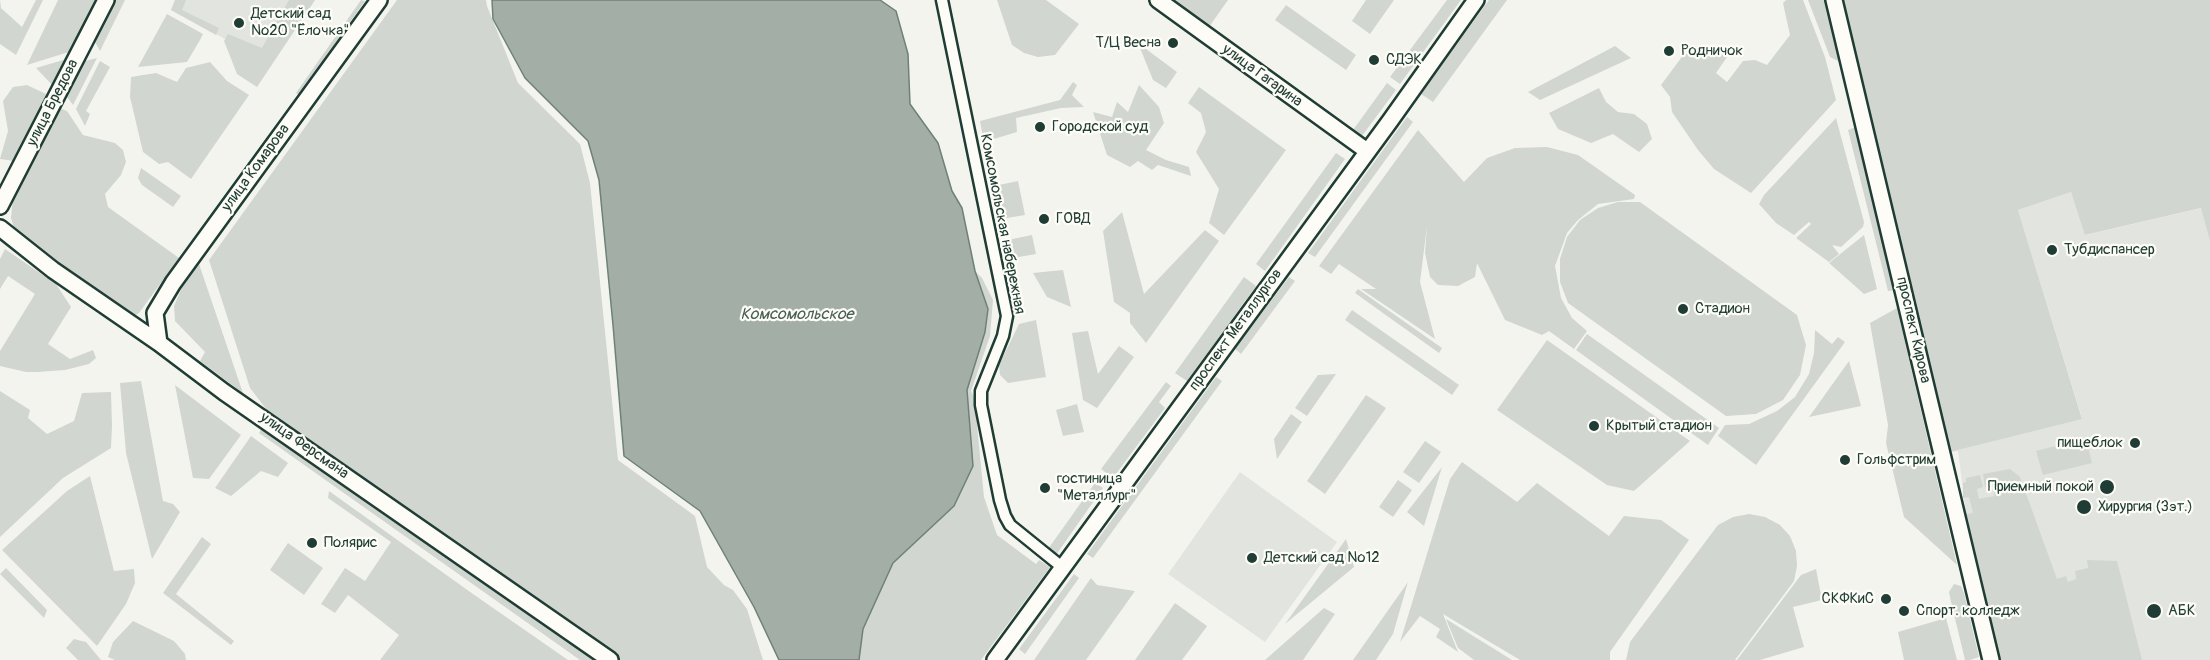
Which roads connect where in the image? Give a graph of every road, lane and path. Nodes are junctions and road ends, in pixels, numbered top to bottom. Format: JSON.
{"nodes":[{"id":1,"x":106,"y":0,"type":"edge"},
{"id":2,"x":379,"y":0,"type":"edge"},
{"id":3,"x":942,"y":0,"type":"edge"},
{"id":4,"x":1158,"y":0,"type":"edge"},
{"id":5,"x":1476,"y":0,"type":"edge"},
{"id":6,"x":1834,"y":0,"type":"edge"},
{"id":7,"x":1367,"y":151,"type":"junction"},
{"id":8,"x":0,"y":206,"type":"edge"},
{"id":9,"x":0,"y":228,"type":"edge"},
{"id":10,"x":155,"y":313,"type":"junction"},
{"id":11,"x":130,"y":324,"type":"junction"},
{"id":12,"x":159,"y":344,"type":"junction"},
{"id":13,"x":1062,"y":567,"type":"junction"},
{"id":14,"x":610,"y":660,"type":"edge"},
{"id":15,"x":995,"y":660,"type":"edge"},
{"id":16,"x":1991,"y":660,"type":"edge"}],
"edges":[{"from":1,"to":8,"type":"main road","name":"улица Бредова"},
{"from":2,"to":10,"type":"main road","name":"улица Комарова"},
{"from":3,"to":13,"type":"street","name":"Комсомольская набережная"},
{"from":4,"to":7,"type":"main road","name":"улица Гагарина"},
{"from":5,"to":7,"type":"main road","name":"проспект Металлургов"},
{"from":6,"to":16,"type":"main road","name":"проспект Кирова"},
{"from":7,"to":13,"type":"main road","name":"проспект Металлургов"},
{"from":9,"to":11,"type":"main road","name":"улица Ферсмана"},
{"from":10,"to":11,"type":"main road"},
{"from":10,"to":12,"type":"main road"},
{"from":11,"to":12,"type":"main road","name":"улица Ферсмана"},
{"from":12,"to":14,"type":"main road","name":"улица Ферсмана"},
{"from":13,"to":15,"type":"main road","name":"проспект Металлургов"}]}
